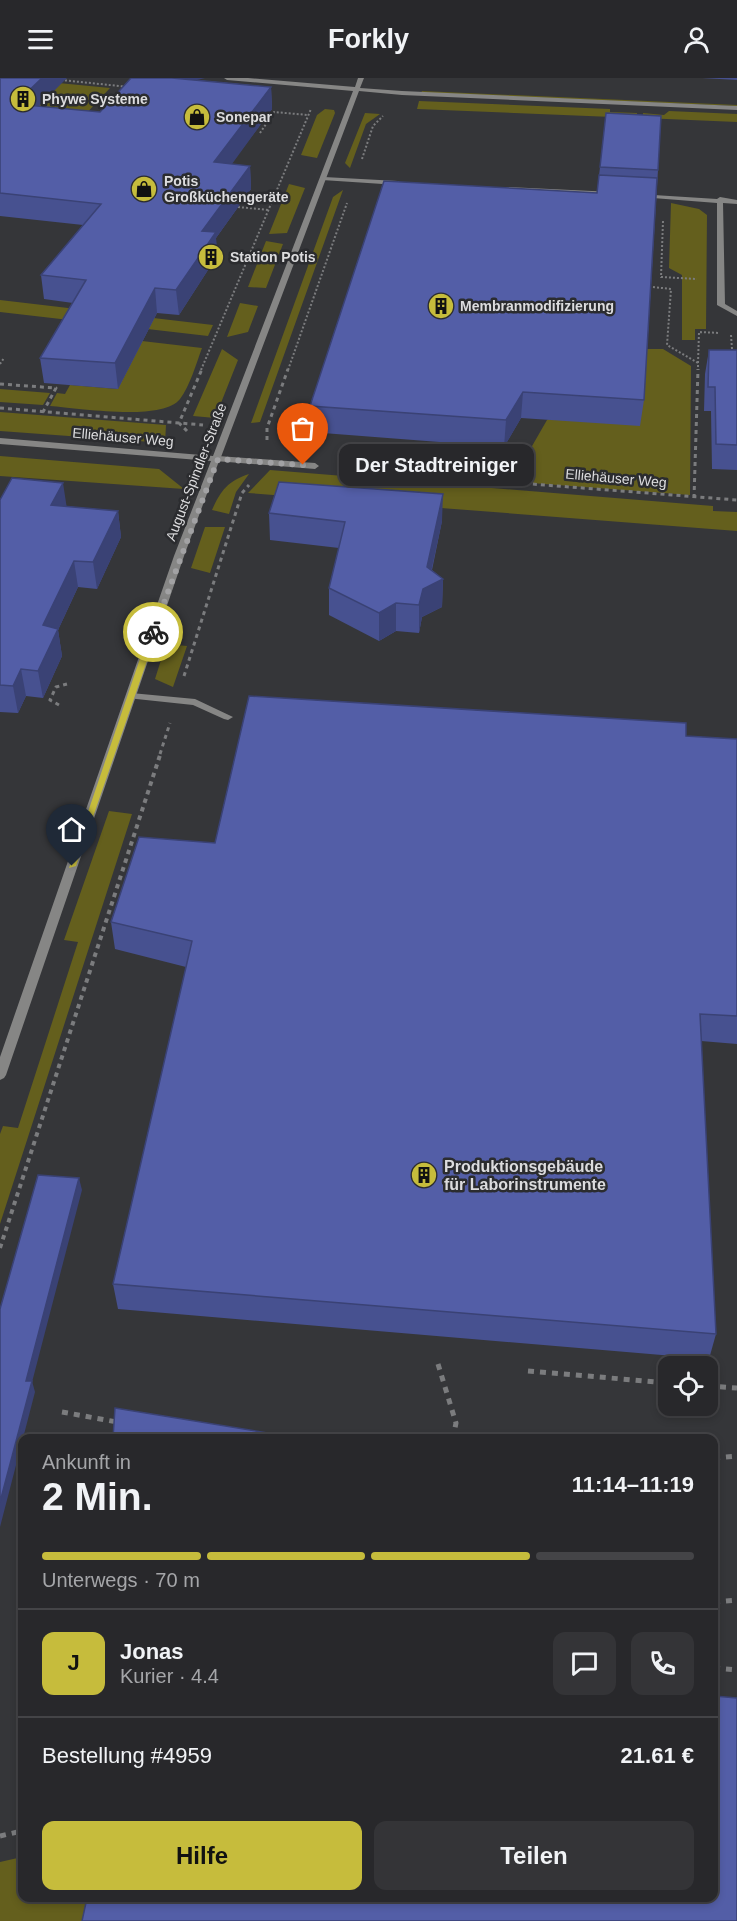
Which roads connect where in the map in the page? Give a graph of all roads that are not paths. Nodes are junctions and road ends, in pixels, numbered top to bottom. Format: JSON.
{"nodes":[{"id":1,"x":227,"y":78,"type":"edge"},
{"id":2,"x":361,"y":78,"type":"edge"},
{"id":3,"x":238,"y":79,"type":"edge"},
{"id":4,"x":357,"y":89,"type":"junction"},
{"id":5,"x":737,"y":106,"type":"edge"},
{"id":6,"x":324,"y":179,"type":"junction"},
{"id":7,"x":408,"y":183,"type":"edge"},
{"id":8,"x":500,"y":188,"type":"edge"},
{"id":9,"x":622,"y":194,"type":"edge"},
{"id":10,"x":632,"y":195,"type":"edge"},
{"id":11,"x":720,"y":199,"type":"junction"},
{"id":12,"x":737,"y":202,"type":"edge"},
{"id":13,"x":737,"y":314,"type":"edge"},
{"id":14,"x":0,"y":441,"type":"edge"},
{"id":15,"x":218,"y":459,"type":"junction"},
{"id":16,"x":315,"y":466,"type":"dead end"},
{"id":17,"x":131,"y":696,"type":"junction"},
{"id":18,"x":228,"y":717,"type":"dead end"},
{"id":19,"x":0,"y":1075,"type":"edge"}],
"edges":[{"from":1,"to":3,"type":"street"},
{"from":2,"to":4,"type":"street","name":"August-Spindler-Straße"},
{"from":3,"to":4,"type":"street"},
{"from":3,"to":4,"type":"street"},
{"from":4,"to":5,"type":"street"},
{"from":4,"to":6,"type":"street","name":"August-Spindler-Straße"},
{"from":6,"to":7,"type":"street"},
{"from":6,"to":15,"type":"street","name":"August-Spindler-Straße"},
{"from":8,"to":9,"type":"street"},
{"from":10,"to":11,"type":"street"},
{"from":11,"to":12,"type":"street"},
{"from":11,"to":13,"type":"street"},
{"from":14,"to":15,"type":"street","name":"Elliehäuser Weg"},
{"from":15,"to":16,"type":"street","name":"Elliehäuser Weg"},
{"from":15,"to":17,"type":"street","name":"August-Spindler-Straße"},
{"from":17,"to":18,"type":"street"},
{"from":17,"to":19,"type":"street","name":"August-Spindler-Straße"}]}
